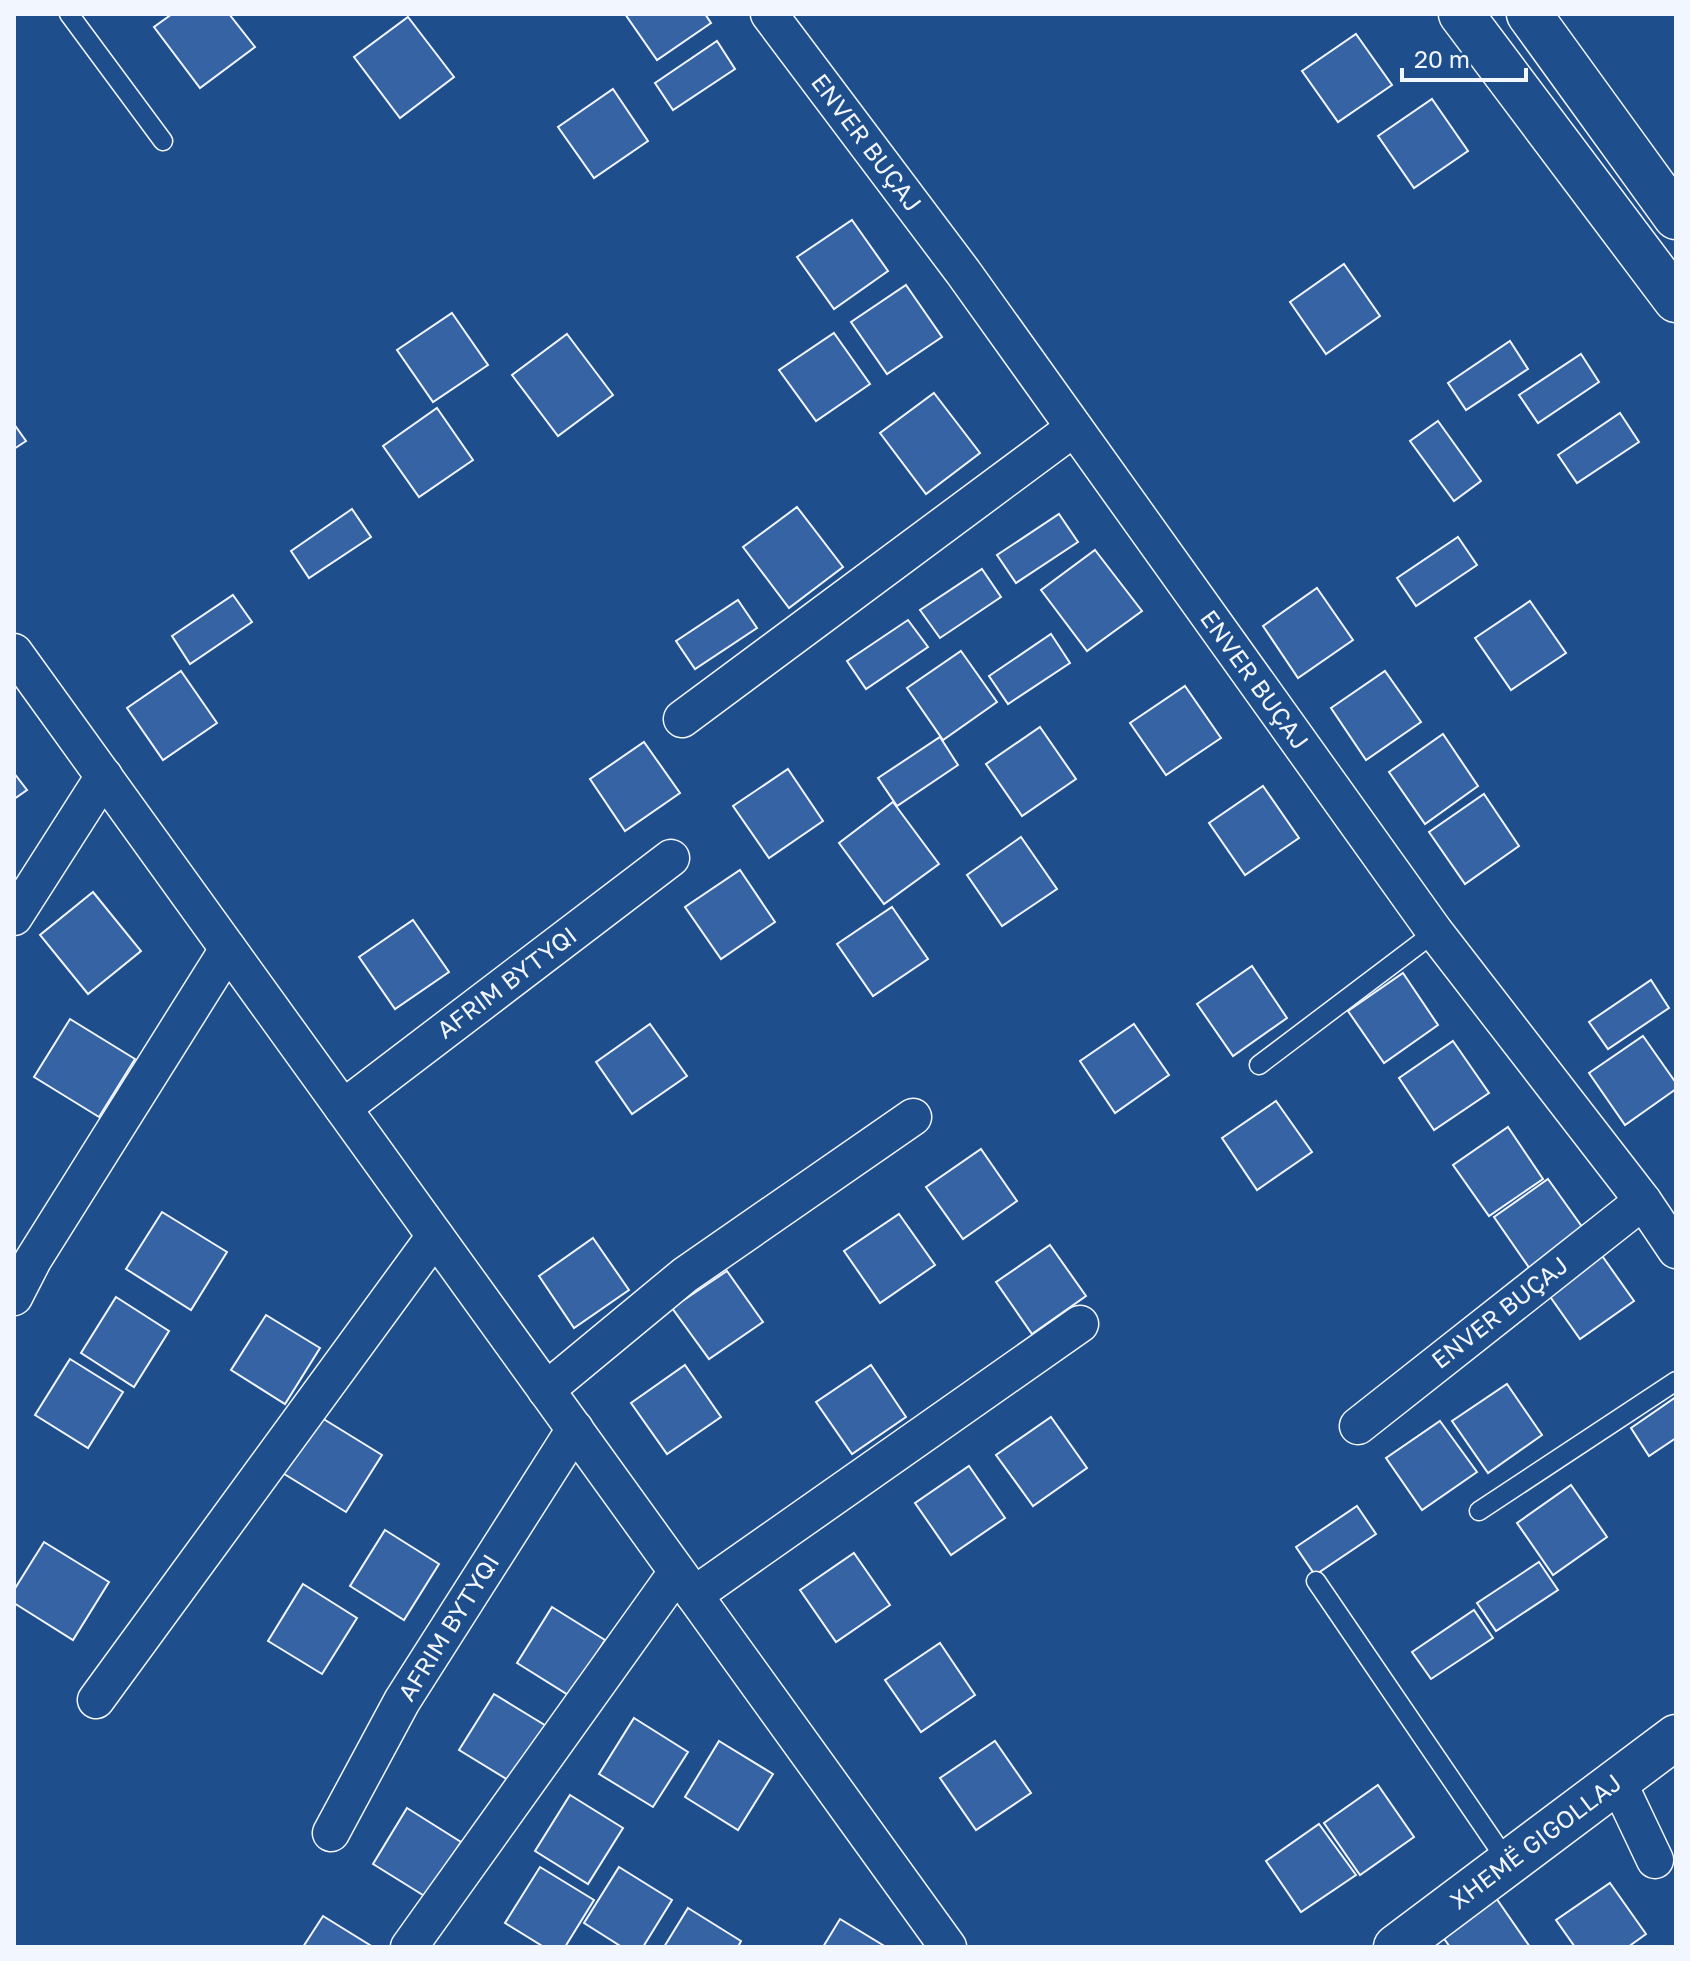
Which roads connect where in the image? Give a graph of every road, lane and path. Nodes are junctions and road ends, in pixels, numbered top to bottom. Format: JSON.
{"nodes":[{"id":1,"x":69,"y":14,"type":"edge"},
{"id":2,"x":769,"y":14,"type":"edge"},
{"id":3,"x":1461,"y":14,"type":"edge"},
{"id":4,"x":1529,"y":14,"type":"edge"},
{"id":5,"x":163,"y":141,"type":"dead end"},
{"id":6,"x":1676,"y":217,"type":"edge"},
{"id":7,"x":1676,"y":300,"type":"edge"},
{"id":8,"x":1074,"y":428,"type":"junction"},
{"id":9,"x":14,"y":652,"type":"edge"},
{"id":10,"x":682,"y":719,"type":"dead end"},
{"id":11,"x":104,"y":776,"type":"junction"},
{"id":12,"x":671,"y":858,"type":"dead end"},
{"id":13,"x":14,"y":917,"type":"edge"},
{"id":14,"x":1435,"y":932,"type":"junction"},
{"id":15,"x":228,"y":949,"type":"junction"},
{"id":16,"x":1259,"y":1065,"type":"dead end"},
{"id":17,"x":343,"y":1108,"type":"junction"},
{"id":18,"x":913,"y":1117,"type":"dead end"},
{"id":19,"x":1643,"y":1201,"type":"junction"},
{"id":20,"x":435,"y":1236,"type":"junction"},
{"id":21,"x":1676,"y":1250,"type":"edge"},
{"id":22,"x":14,"y":1297,"type":"edge"},
{"id":23,"x":1080,"y":1324,"type":"dead end"},
{"id":24,"x":1676,"y":1381,"type":"edge"},
{"id":25,"x":546,"y":1390,"type":"junction"},
{"id":26,"x":1358,"y":1426,"type":"dead end"},
{"id":27,"x":575,"y":1429,"type":"junction"},
{"id":28,"x":1479,"y":1511,"type":"dead end"},
{"id":29,"x":1316,"y":1581,"type":"dead end"},
{"id":30,"x":686,"y":1584,"type":"junction"},
{"id":31,"x":96,"y":1700,"type":"dead end"},
{"id":32,"x":1676,"y":1737,"type":"edge"},
{"id":33,"x":1617,"y":1780,"type":"junction"},
{"id":34,"x":331,"y":1833,"type":"dead end"},
{"id":35,"x":1655,"y":1860,"type":"dead end"},
{"id":36,"x":1509,"y":1864,"type":"junction"},
{"id":37,"x":409,"y":1947,"type":"edge"},
{"id":38,"x":948,"y":1947,"type":"edge"},
{"id":39,"x":1396,"y":1947,"type":"edge"}],
"edges":[{"from":1,"to":5,"type":"lane"},
{"from":2,"to":8,"type":"street","name":"ENVER BUÇAJ"},
{"from":3,"to":7,"type":"main road"},
{"from":4,"to":6,"type":"main road"},
{"from":8,"to":10,"type":"street"},
{"from":8,"to":14,"type":"street","name":"ENVER BUÇAJ"},
{"from":9,"to":11,"type":"street"},
{"from":11,"to":13,"type":"street"},
{"from":11,"to":15,"type":"street"},
{"from":12,"to":17,"type":"street","name":"AFRIM BYTYQI"},
{"from":14,"to":16,"type":"lane"},
{"from":14,"to":19,"type":"street","name":"ENVER BUÇAJ"},
{"from":15,"to":17,"type":"street"},
{"from":15,"to":22,"type":"street"},
{"from":17,"to":20,"type":"street"},
{"from":18,"to":25,"type":"street"},
{"from":19,"to":21,"type":"street","name":"ENVER BUÇAJ"},
{"from":19,"to":26,"type":"street","name":"ENVER BUÇAJ"},
{"from":20,"to":25,"type":"street"},
{"from":20,"to":31,"type":"street"},
{"from":23,"to":30,"type":"street"},
{"from":24,"to":28,"type":"lane"},
{"from":25,"to":27,"type":"street"},
{"from":27,"to":30,"type":"street"},
{"from":27,"to":34,"type":"street","name":"AFRIM BYTYQI"},
{"from":29,"to":36,"type":"lane"},
{"from":30,"to":37,"type":"street"},
{"from":30,"to":38,"type":"street"},
{"from":32,"to":33,"type":"main road","name":"XHEMË GIGOLLAJ"},
{"from":33,"to":35,"type":"street"},
{"from":33,"to":36,"type":"main road","name":"XHEMË GIGOLLAJ"},
{"from":36,"to":39,"type":"main road","name":"XHEMË GIGOLLAJ"}]}
